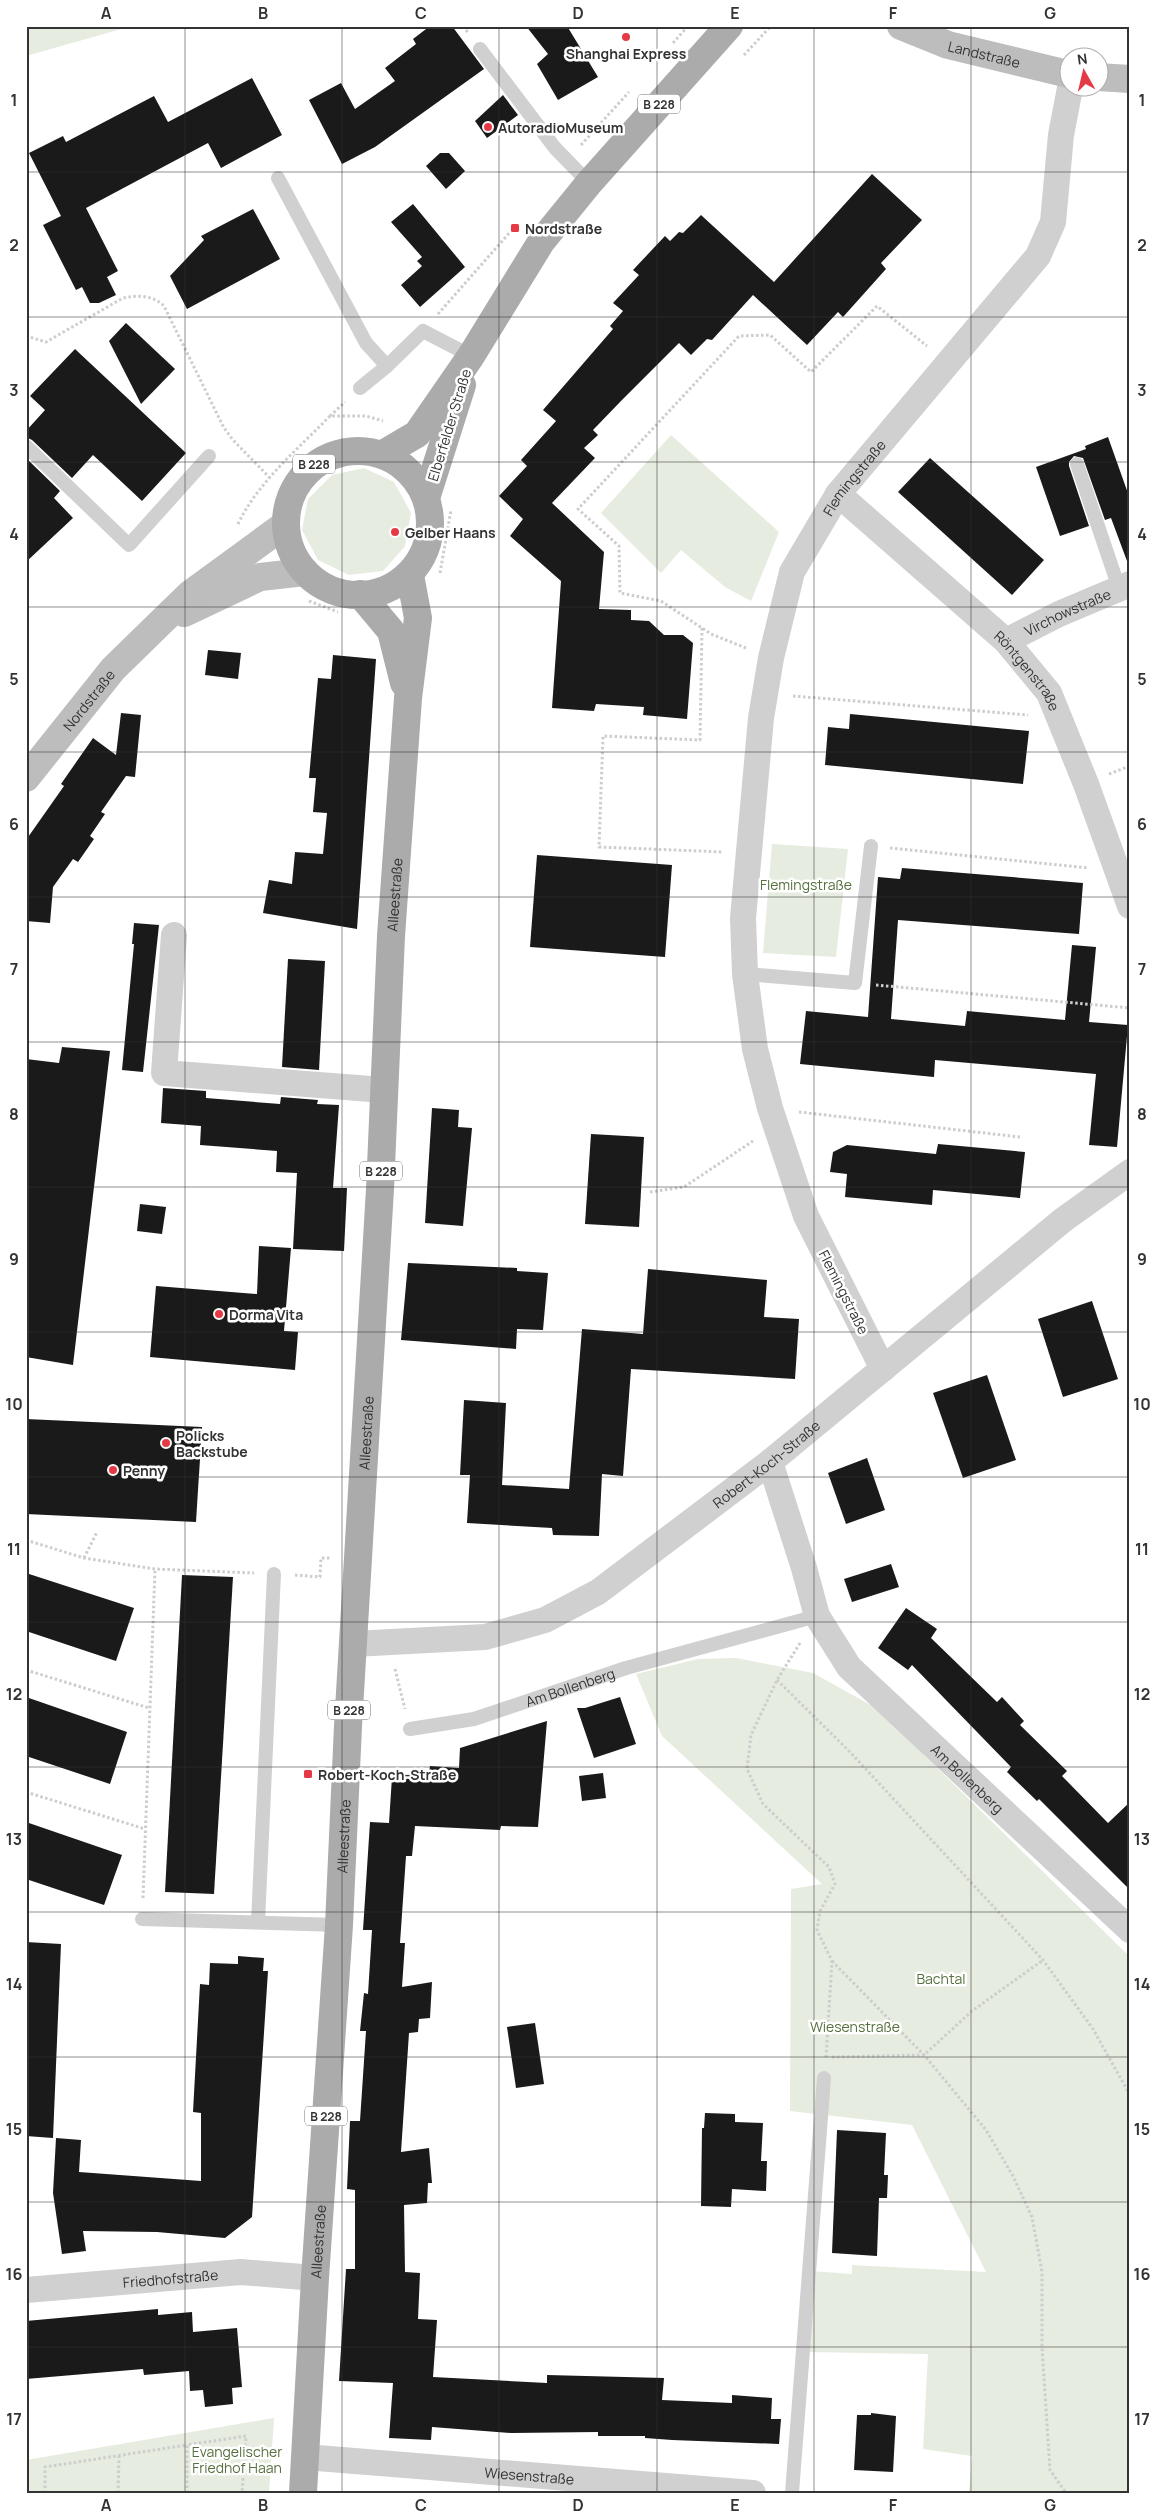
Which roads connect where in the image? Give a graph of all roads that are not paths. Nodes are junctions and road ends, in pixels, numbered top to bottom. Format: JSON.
{"nodes":[{"id":1,"x":729,"y":26,"type":"edge"},
{"id":2,"x":900,"y":26,"type":"edge"},
{"id":3,"x":480,"y":49,"type":"dead end"},
{"id":4,"x":1058,"y":72,"type":"edge"},
{"id":5,"x":1108,"y":78,"type":"edge"},
{"id":6,"x":1130,"y":80,"type":"edge"},
{"id":7,"x":1068,"y":98,"type":"edge"},
{"id":8,"x":278,"y":178,"type":"dead end"},
{"id":9,"x":589,"y":183,"type":"junction"},
{"id":10,"x":471,"y":356,"type":"junction"},
{"id":11,"x":388,"y":366,"type":"junction"},
{"id":12,"x":360,"y":388,"type":"dead end"},
{"id":13,"x":26,"y":446,"type":"edge"},
{"id":14,"x":383,"y":454,"type":"junction"},
{"id":15,"x":209,"y":456,"type":"dead end"},
{"id":16,"x":1077,"y":464,"type":"dead end"},
{"id":17,"x":838,"y":494,"type":"junction"},
{"id":18,"x":427,"y":495,"type":"junction"},
{"id":19,"x":283,"y":526,"type":"junction"},
{"id":20,"x":305,"y":572,"type":"junction"},
{"id":21,"x":410,"y":575,"type":"junction"},
{"id":22,"x":1125,"y":586,"type":"edge"},
{"id":23,"x":352,"y":604,"type":"junction"},
{"id":24,"x":156,"y":627,"type":"junction"},
{"id":25,"x":1006,"y":641,"type":"junction"},
{"id":26,"x":408,"y":698,"type":"junction"},
{"id":27,"x":26,"y":778,"type":"edge"},
{"id":28,"x":871,"y":846,"type":"road end"},
{"id":29,"x":1130,"y":906,"type":"edge"},
{"id":30,"x":174,"y":935,"type":"dead end"},
{"id":31,"x":745,"y":974,"type":"junction"},
{"id":32,"x":384,"y":1090,"type":"junction"},
{"id":33,"x":1130,"y":1172,"type":"edge"},
{"id":34,"x":883,"y":1369,"type":"junction"},
{"id":35,"x":770,"y":1462,"type":"junction"},
{"id":36,"x":274,"y":1574,"type":"road end"},
{"id":37,"x":817,"y":1616,"type":"junction"},
{"id":38,"x":353,"y":1644,"type":"junction"},
{"id":39,"x":410,"y":1728,"type":"road end"},
{"id":40,"x":142,"y":1919,"type":"road end"},
{"id":41,"x":258,"y":1922,"type":"junction"},
{"id":42,"x":339,"y":1925,"type":"junction"},
{"id":43,"x":1130,"y":1930,"type":"edge"},
{"id":44,"x":824,"y":2078,"type":"road end"},
{"id":45,"x":315,"y":2278,"type":"junction"},
{"id":46,"x":26,"y":2290,"type":"edge"},
{"id":47,"x":305,"y":2457,"type":"junction"},
{"id":48,"x":303,"y":2493,"type":"edge"},
{"id":49,"x":753,"y":2493,"type":"edge"},
{"id":50,"x":792,"y":2493,"type":"edge"}],
"edges":[{"from":1,"to":9,"type":"main road","name":"Elberfelder Straße","number":"B 228"},
{"from":2,"to":4,"type":"street","name":"Landstraße"},
{"from":3,"to":9,"type":"lane"},
{"from":5,"to":6,"type":"street"},
{"from":7,"to":17,"type":"street","name":"Flemingstraße"},
{"from":8,"to":11,"type":"lane"},
{"from":9,"to":10,"type":"main road","name":"Elberfelder Straße","number":"B 228"},
{"from":10,"to":11,"type":"lane"},
{"from":10,"to":14,"type":"main road","name":"Elberfelder Straße","number":"B 228"},
{"from":10,"to":18,"type":"main road","name":"Elberfelder Straße","number":"B 228"},
{"from":11,"to":12,"type":"lane"},
{"from":13,"to":15,"type":"lane"},
{"from":14,"to":18,"type":"main road","number":"B 228"},
{"from":14,"to":19,"type":"main road","number":"B 228"},
{"from":16,"to":22,"type":"lane"},
{"from":17,"to":25,"type":"street","name":"Röntgenstraße"},
{"from":17,"to":31,"type":"street","name":"Flemingstraße"},
{"from":18,"to":21,"type":"main road","number":"B 228"},
{"from":19,"to":20,"type":"main road","number":"B 228"},
{"from":19,"to":24,"type":"street","name":"Nordstraße"},
{"from":20,"to":23,"type":"main road","number":"B 228"},
{"from":20,"to":24,"type":"street","name":"Nordstraße"},
{"from":21,"to":23,"type":"main road","number":"B 228"},
{"from":21,"to":26,"type":"main road","name":"Alleestraße","number":"B 228"},
{"from":22,"to":25,"type":"street","name":"Virchowstraße"},
{"from":23,"to":26,"type":"main road","name":"Alleestraße","number":"B 228"},
{"from":24,"to":27,"type":"street","name":"Nordstraße"},
{"from":25,"to":29,"type":"street","name":"Röntgenstraße"},
{"from":26,"to":32,"type":"main road","name":"Alleestraße","number":"B 228"},
{"from":28,"to":31,"type":"lane"},
{"from":30,"to":32,"type":"street"},
{"from":31,"to":34,"type":"street","name":"Flemingstraße"},
{"from":32,"to":38,"type":"main road","name":"Alleestraße","number":"B 228"},
{"from":33,"to":34,"type":"street","name":"Robert-Koch-Straße"},
{"from":34,"to":35,"type":"street","name":"Robert-Koch-Straße"},
{"from":35,"to":37,"type":"street","name":"Am Bollenberg"},
{"from":35,"to":38,"type":"street","name":"Robert-Koch-Straße"},
{"from":36,"to":41,"type":"lane"},
{"from":37,"to":39,"type":"lane","name":"Am Bollenberg"},
{"from":37,"to":43,"type":"street","name":"Am Bollenberg"},
{"from":38,"to":42,"type":"main road","name":"Alleestraße","number":"B 228"},
{"from":40,"to":41,"type":"lane"},
{"from":41,"to":42,"type":"lane"},
{"from":42,"to":45,"type":"main road","name":"Alleestraße","number":"B 228"},
{"from":44,"to":50,"type":"lane"},
{"from":45,"to":46,"type":"street","name":"Friedhofstraße"},
{"from":45,"to":47,"type":"main road","name":"Alleestraße","number":"B 228"},
{"from":47,"to":48,"type":"main road","name":"Alleestraße","number":"B 228"},
{"from":47,"to":49,"type":"street","name":"Wiesenstraße"}]}
